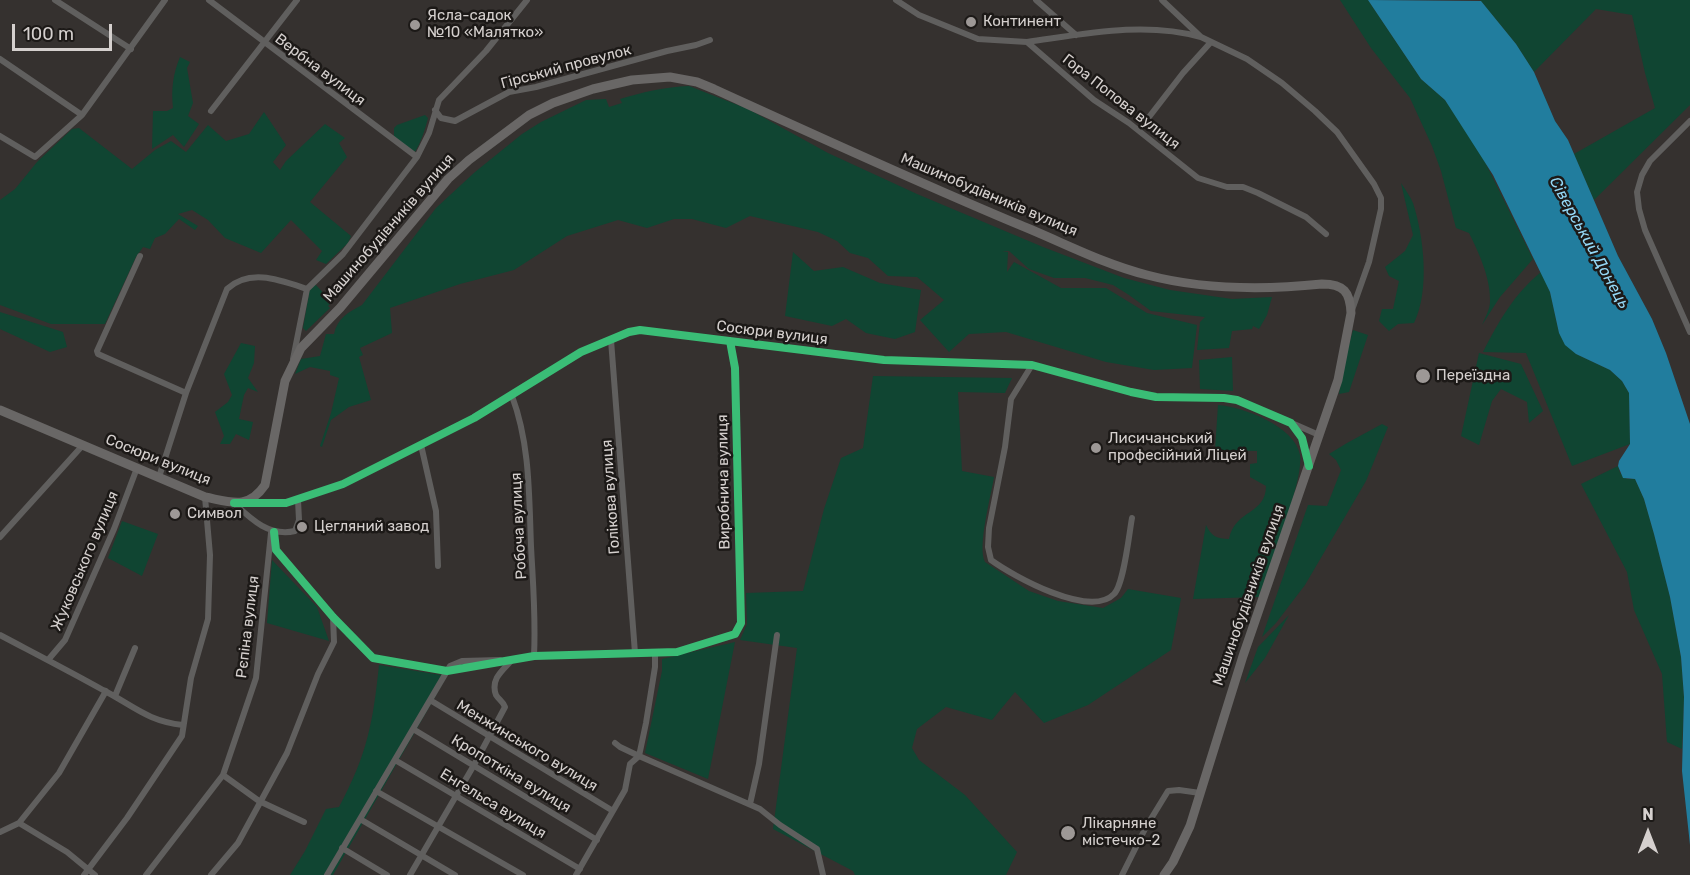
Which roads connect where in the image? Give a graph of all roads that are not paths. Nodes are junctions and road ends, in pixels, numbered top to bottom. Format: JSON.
{"nodes":[{"id":1,"x":55,"y":0,"type":"edge"},
{"id":2,"x":165,"y":0,"type":"edge"},
{"id":3,"x":209,"y":0,"type":"edge"},
{"id":4,"x":297,"y":0,"type":"edge"},
{"id":5,"x":527,"y":0,"type":"edge"},
{"id":6,"x":896,"y":0,"type":"edge"},
{"id":7,"x":1036,"y":0,"type":"edge"},
{"id":8,"x":1162,"y":0,"type":"edge"},
{"id":9,"x":1076,"y":35,"type":"junction"},
{"id":10,"x":1201,"y":37,"type":"junction"},
{"id":11,"x":711,"y":40,"type":"dead end"},
{"id":12,"x":1027,"y":42,"type":"junction"},
{"id":13,"x":1211,"y":42,"type":"junction"},
{"id":14,"x":265,"y":43,"type":"junction"},
{"id":15,"x":131,"y":49,"type":"junction"},
{"id":16,"x":0,"y":59,"type":"edge"},
{"id":17,"x":435,"y":110,"type":"junction"},
{"id":18,"x":211,"y":111,"type":"dead end"},
{"id":19,"x":82,"y":116,"type":"junction"},
{"id":20,"x":1690,"y":121,"type":"edge"},
{"id":21,"x":1138,"y":130,"type":"junction"},
{"id":22,"x":0,"y":136,"type":"edge"},
{"id":23,"x":417,"y":158,"type":"junction"},
{"id":24,"x":1326,"y":234,"type":"dead end"},
{"id":25,"x":140,"y":256,"type":"dead end"},
{"id":26,"x":306,"y":289,"type":"junction"},
{"id":27,"x":1351,"y":313,"type":"junction"},
{"id":28,"x":1690,"y":332,"type":"edge"},
{"id":29,"x":611,"y":340,"type":"junction"},
{"id":30,"x":730,"y":340,"type":"junction"},
{"id":31,"x":292,"y":363,"type":"junction"},
{"id":32,"x":1032,"y":365,"type":"junction"},
{"id":33,"x":186,"y":393,"type":"junction"},
{"id":34,"x":512,"y":396,"type":"junction"},
{"id":35,"x":0,"y":410,"type":"edge"},
{"id":36,"x":1291,"y":423,"type":"junction"},
{"id":37,"x":1319,"y":435,"type":"junction"},
{"id":38,"x":83,"y":445,"type":"junction"},
{"id":39,"x":422,"y":445,"type":"junction"},
{"id":40,"x":1309,"y":466,"type":"junction"},
{"id":41,"x":137,"y":468,"type":"junction"},
{"id":42,"x":159,"y":477,"type":"junction"},
{"id":43,"x":205,"y":497,"type":"junction"},
{"id":44,"x":298,"y":500,"type":"junction"},
{"id":45,"x":234,"y":503,"type":"junction"},
{"id":46,"x":1132,"y":518,"type":"dead end"},
{"id":47,"x":273,"y":531,"type":"junction"},
{"id":48,"x":0,"y":537,"type":"edge"},
{"id":49,"x":438,"y":567,"type":"dead end"},
{"id":50,"x":333,"y":617,"type":"junction"},
{"id":51,"x":0,"y":635,"type":"edge"},
{"id":52,"x":777,"y":635,"type":"dead end"},
{"id":53,"x":135,"y":648,"type":"dead end"},
{"id":54,"x":635,"y":653,"type":"junction"},
{"id":55,"x":655,"y":653,"type":"junction"},
{"id":56,"x":534,"y":656,"type":"junction"},
{"id":57,"x":48,"y":660,"type":"junction"},
{"id":58,"x":512,"y":660,"type":"junction"},
{"id":59,"x":447,"y":671,"type":"junction"},
{"id":60,"x":106,"y":691,"type":"junction"},
{"id":61,"x":115,"y":696,"type":"junction"},
{"id":62,"x":430,"y":700,"type":"junction"},
{"id":63,"x":183,"y":725,"type":"junction"},
{"id":64,"x":413,"y":729,"type":"junction"},
{"id":65,"x":490,"y":737,"type":"junction"},
{"id":66,"x":615,"y":743,"type":"dead end"},
{"id":67,"x":639,"y":756,"type":"junction"},
{"id":68,"x":395,"y":760,"type":"junction"},
{"id":69,"x":474,"y":765,"type":"junction"},
{"id":70,"x":223,"y":775,"type":"junction"},
{"id":71,"x":376,"y":791,"type":"junction"},
{"id":72,"x":1200,"y":793,"type":"junction"},
{"id":73,"x":456,"y":796,"type":"junction"},
{"id":74,"x":259,"y":801,"type":"junction"},
{"id":75,"x":750,"y":804,"type":"junction"},
{"id":76,"x":613,"y":811,"type":"junction"},
{"id":77,"x":360,"y":819,"type":"junction"},
{"id":78,"x":304,"y":822,"type":"dead end"},
{"id":79,"x":19,"y":823,"type":"junction"},
{"id":80,"x":438,"y":826,"type":"junction"},
{"id":81,"x":0,"y":832,"type":"edge"},
{"id":82,"x":597,"y":840,"type":"junction"},
{"id":83,"x":342,"y":848,"type":"junction"},
{"id":84,"x":422,"y":856,"type":"junction"},
{"id":85,"x":86,"y":872,"type":"edge"},
{"id":86,"x":578,"y":872,"type":"edge"},
{"id":87,"x":95,"y":875,"type":"edge"},
{"id":88,"x":146,"y":875,"type":"edge"},
{"id":89,"x":211,"y":875,"type":"edge"},
{"id":90,"x":327,"y":875,"type":"edge"},
{"id":91,"x":387,"y":875,"type":"edge"},
{"id":92,"x":410,"y":875,"type":"edge"},
{"id":93,"x":455,"y":875,"type":"edge"},
{"id":94,"x":524,"y":875,"type":"edge"},
{"id":95,"x":823,"y":875,"type":"edge"},
{"id":96,"x":1122,"y":875,"type":"edge"},
{"id":97,"x":1164,"y":875,"type":"edge"}],
"edges":[{"from":1,"to":15,"type":"street"},
{"from":2,"to":15,"type":"street"},
{"from":3,"to":14,"type":"street","name":"Вербна вулиця"},
{"from":4,"to":14,"type":"street"},
{"from":5,"to":17,"type":"street"},
{"from":6,"to":12,"type":"street"},
{"from":7,"to":9,"type":"street"},
{"from":8,"to":10,"type":"street"},
{"from":9,"to":10,"type":"street"},
{"from":9,"to":12,"type":"street"},
{"from":10,"to":13,"type":"street"},
{"from":11,"to":17,"type":"street","name":"Гірський провулок"},
{"from":12,"to":21,"type":"street","name":"Гора Попова вулиця"},
{"from":13,"to":21,"type":"street"},
{"from":13,"to":27,"type":"street"},
{"from":14,"to":18,"type":"street"},
{"from":14,"to":23,"type":"street","name":"Вербна вулиця"},
{"from":15,"to":19,"type":"street"},
{"from":16,"to":19,"type":"street"},
{"from":17,"to":23,"type":"street"},
{"from":19,"to":22,"type":"street"},
{"from":20,"to":28,"type":"street"},
{"from":21,"to":24,"type":"street","name":"Гора Попова вулиця"},
{"from":23,"to":26,"type":"street"},
{"from":25,"to":33,"type":"street"},
{"from":26,"to":31,"type":"street"},
{"from":26,"to":33,"type":"street"},
{"from":27,"to":31,"type":"main road","name":"Машинобудівників вулиця"},
{"from":27,"to":37,"type":"main road","name":"Машинобудівників вулиця"},
{"from":29,"to":30,"type":"street","name":"Сосюри вулиця"},
{"from":29,"to":34,"type":"street","name":"Сосюри вулиця"},
{"from":29,"to":54,"type":"street","name":"Голікова вулиця"},
{"from":30,"to":32,"type":"street","name":"Сосюри вулиця"},
{"from":30,"to":55,"type":"street","name":"Виробнича вулиця"},
{"from":31,"to":45,"type":"main road","name":"Машинобудівників вулиця"},
{"from":32,"to":36,"type":"street","name":"Сосюри вулиця"},
{"from":32,"to":46,"type":"street"},
{"from":33,"to":42,"type":"street"},
{"from":34,"to":39,"type":"street","name":"Сосюри вулиця"},
{"from":34,"to":56,"type":"street","name":"Робоча вулиця"},
{"from":35,"to":38,"type":"main road","name":"Сосюри вулиця"},
{"from":36,"to":37,"type":"street","name":"Сосюри вулиця"},
{"from":36,"to":40,"type":"street"},
{"from":37,"to":40,"type":"main road","name":"Машинобудівників вулиця"},
{"from":38,"to":41,"type":"main road","name":"Сосюри вулиця"},
{"from":38,"to":48,"type":"street"},
{"from":39,"to":44,"type":"street","name":"Сосюри вулиця"},
{"from":39,"to":49,"type":"street"},
{"from":40,"to":72,"type":"main road","name":"Машинобудівників вулиця"},
{"from":41,"to":42,"type":"main road","name":"Сосюри вулиця"},
{"from":41,"to":57,"type":"street","name":"Жуковського вулиця"},
{"from":42,"to":43,"type":"main road","name":"Сосюри вулиця"},
{"from":43,"to":45,"type":"main road","name":"Сосюри вулиця"},
{"from":43,"to":63,"type":"street"},
{"from":44,"to":45,"type":"street","name":"Сосюри вулиця"},
{"from":44,"to":47,"type":"street"},
{"from":45,"to":47,"type":"street"},
{"from":47,"to":50,"type":"street"},
{"from":47,"to":70,"type":"street","name":"Рєпіна вулиця"},
{"from":50,"to":59,"type":"street"},
{"from":50,"to":74,"type":"street"},
{"from":51,"to":57,"type":"street"},
{"from":52,"to":75,"type":"street"},
{"from":53,"to":61,"type":"street"},
{"from":54,"to":55,"type":"street"},
{"from":54,"to":56,"type":"street"},
{"from":55,"to":67,"type":"street"},
{"from":56,"to":58,"type":"street"},
{"from":57,"to":60,"type":"street"},
{"from":58,"to":59,"type":"street"},
{"from":58,"to":65,"type":"street"},
{"from":59,"to":62,"type":"street"},
{"from":60,"to":61,"type":"street"},
{"from":60,"to":79,"type":"street"},
{"from":61,"to":63,"type":"street"},
{"from":62,"to":64,"type":"street"},
{"from":62,"to":65,"type":"street","name":"Менжинського вулиця"},
{"from":63,"to":85,"type":"street"},
{"from":64,"to":68,"type":"street"},
{"from":64,"to":69,"type":"street","name":"Кропоткіна вулиця"},
{"from":65,"to":69,"type":"street"},
{"from":65,"to":76,"type":"street","name":"Менжинського вулиця"},
{"from":66,"to":67,"type":"street"},
{"from":67,"to":75,"type":"street"},
{"from":67,"to":76,"type":"street"},
{"from":68,"to":71,"type":"street"},
{"from":68,"to":73,"type":"street","name":"Енгельса вулиця"},
{"from":69,"to":73,"type":"street"},
{"from":69,"to":82,"type":"street","name":"Кропоткіна вулиця"},
{"from":70,"to":74,"type":"street"},
{"from":70,"to":88,"type":"street","name":"Рєпіна вулиця"},
{"from":71,"to":77,"type":"street"},
{"from":71,"to":80,"type":"street"},
{"from":72,"to":96,"type":"street"},
{"from":72,"to":97,"type":"main road","name":"Машинобудівників вулиця"},
{"from":73,"to":80,"type":"street"},
{"from":73,"to":86,"type":"street","name":"Енгельса вулиця"},
{"from":74,"to":78,"type":"street"},
{"from":74,"to":89,"type":"street"},
{"from":75,"to":95,"type":"street"},
{"from":76,"to":82,"type":"street"},
{"from":77,"to":83,"type":"street"},
{"from":77,"to":84,"type":"street"},
{"from":79,"to":81,"type":"street"},
{"from":79,"to":85,"type":"street"},
{"from":80,"to":84,"type":"street"},
{"from":80,"to":94,"type":"street"},
{"from":82,"to":86,"type":"street"},
{"from":83,"to":90,"type":"street"},
{"from":83,"to":91,"type":"street"},
{"from":84,"to":92,"type":"street"},
{"from":84,"to":93,"type":"street"},
{"from":85,"to":87,"type":"street"}]}
